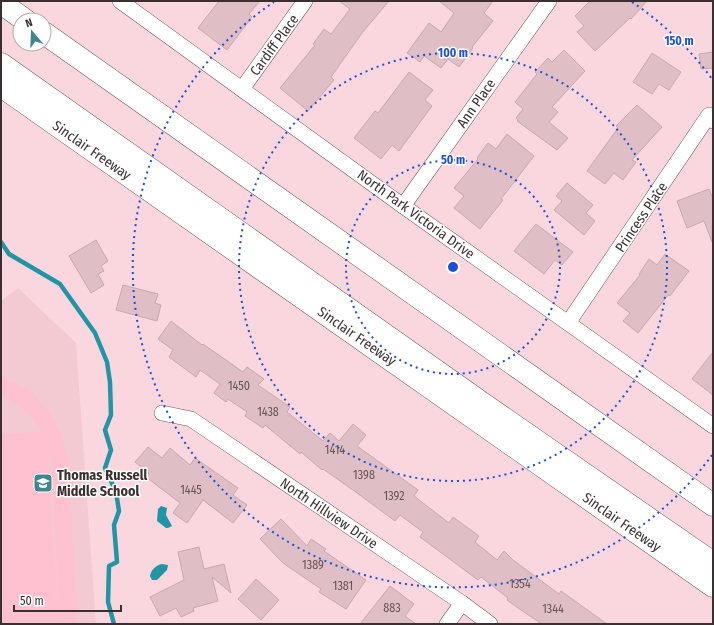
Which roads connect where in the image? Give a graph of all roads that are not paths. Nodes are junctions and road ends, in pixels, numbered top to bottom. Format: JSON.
{"nodes":[{"id":1,"x":120,"y":1,"type":"edge"},
{"id":2,"x":305,"y":1,"type":"edge"},
{"id":3,"x":549,"y":1,"type":"edge"},
{"id":4,"x":1,"y":3,"type":"edge"},
{"id":5,"x":14,"y":12,"type":"edge"},
{"id":6,"x":52,"y":39,"type":"edge"},
{"id":7,"x":1,"y":64,"type":"edge"},
{"id":8,"x":1,"y":86,"type":"edge"},
{"id":9,"x":242,"y":89,"type":"junction"},
{"id":10,"x":713,"y":120,"type":"edge"},
{"id":11,"x":403,"y":206,"type":"junction"},
{"id":12,"x":568,"y":323,"type":"junction"},
{"id":13,"x":162,"y":413,"type":"dead end"},
{"id":14,"x":713,"y":426,"type":"edge"},
{"id":15,"x":713,"y":505,"type":"edge"},
{"id":16,"x":713,"y":563,"type":"edge"},
{"id":17,"x":713,"y":586,"type":"edge"},
{"id":18,"x":462,"y":603,"type":"junction"},
{"id":19,"x":448,"y":624,"type":"edge"},
{"id":20,"x":490,"y":624,"type":"edge"}],
"edges":[{"from":1,"to":9,"type":"street","name":"North Park Victoria Drive"},
{"from":2,"to":9,"type":"street","name":"Cardiff Place"},
{"from":3,"to":11,"type":"street","name":"Ann Place"},
{"from":4,"to":5,"type":"highway"},
{"from":6,"to":15,"type":"highway"},
{"from":7,"to":16,"type":"highway"},
{"from":8,"to":17,"type":"highway","name":"Sinclair Freeway"},
{"from":9,"to":11,"type":"street","name":"North Park Victoria Drive"},
{"from":10,"to":12,"type":"street","name":"Princess Place"},
{"from":11,"to":12,"type":"street","name":"North Park Victoria Drive"},
{"from":12,"to":14,"type":"street","name":"North Park Victoria Drive"},
{"from":13,"to":18,"type":"street","name":"North Hillview Drive"},
{"from":18,"to":19,"type":"street"},
{"from":18,"to":20,"type":"street","name":"North Hillview Drive"}]}
